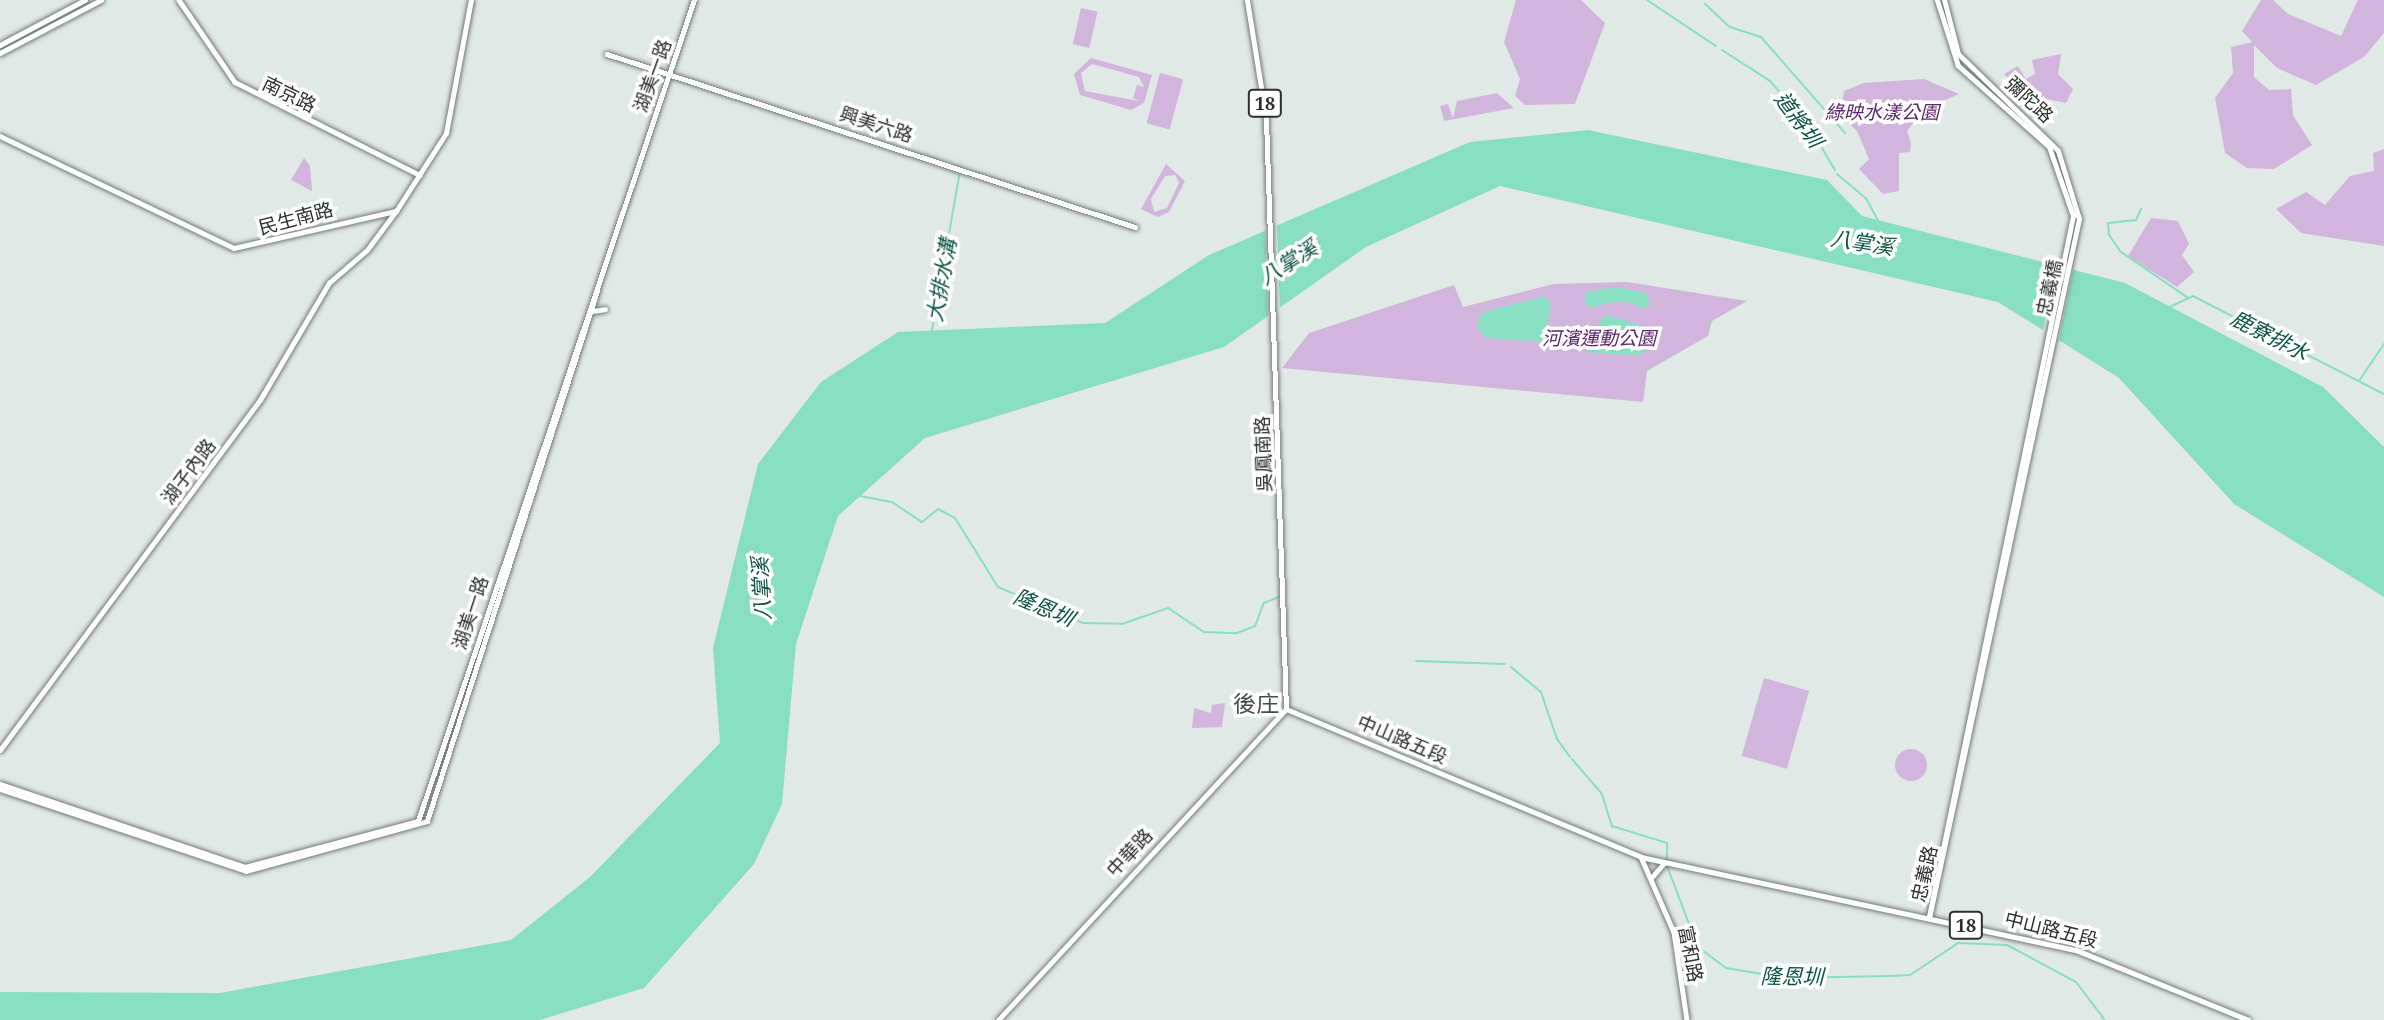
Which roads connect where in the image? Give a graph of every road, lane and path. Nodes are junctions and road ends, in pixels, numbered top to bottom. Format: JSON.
{"nodes":[{"id":1,"x":85,"y":0,"type":"edge"},
{"id":2,"x":101,"y":0,"type":"edge"},
{"id":3,"x":178,"y":0,"type":"edge"},
{"id":4,"x":471,"y":0,"type":"edge"},
{"id":5,"x":694,"y":0,"type":"edge"},
{"id":6,"x":1247,"y":0,"type":"edge"},
{"id":7,"x":1937,"y":0,"type":"edge"},
{"id":8,"x":1944,"y":0,"type":"edge"},
{"id":9,"x":0,"y":45,"type":"edge"},
{"id":10,"x":0,"y":54,"type":"edge"},
{"id":11,"x":607,"y":54,"type":"dead end"},
{"id":12,"x":670,"y":74,"type":"junction"},
{"id":13,"x":0,"y":136,"type":"edge"},
{"id":14,"x":421,"y":176,"type":"junction"},
{"id":15,"x":396,"y":211,"type":"junction"},
{"id":16,"x":1135,"y":227,"type":"dead end"},
{"id":17,"x":2073,"y":230,"type":"junction"},
{"id":18,"x":595,"y":297,"type":"junction"},
{"id":19,"x":605,"y":309,"type":"dead end"},
{"id":20,"x":593,"y":311,"type":"junction"},
{"id":21,"x":2047,"y":351,"type":"joint"},
{"id":22,"x":1286,"y":709,"type":"junction"},
{"id":23,"x":0,"y":750,"type":"edge"},
{"id":24,"x":0,"y":784,"type":"edge"},
{"id":25,"x":0,"y":789,"type":"edge"},
{"id":26,"x":1641,"y":857,"type":"junction"},
{"id":27,"x":1664,"y":864,"type":"junction"},
{"id":28,"x":1652,"y":878,"type":"junction"},
{"id":29,"x":1929,"y":918,"type":"junction"},
{"id":30,"x":998,"y":1020,"type":"edge"},
{"id":31,"x":1688,"y":1020,"type":"edge"},
{"id":32,"x":2248,"y":1020,"type":"edge"}],
"edges":[{"from":1,"to":9,"type":"street"},
{"from":2,"to":10,"type":"street"},
{"from":3,"to":14,"type":"street","name":"南京路"},
{"from":4,"to":14,"type":"main road"},
{"from":5,"to":12,"type":"street","name":"湖美一路"},
{"from":6,"to":22,"type":"main road","name":"吳鳳南路","number":"18"},
{"from":7,"to":17,"type":"street","name":"彌陀路"},
{"from":8,"to":17,"type":"street","name":"彌陀路"},
{"from":11,"to":12,"type":"street","name":"興美六路"},
{"from":12,"to":16,"type":"street","name":"興美六路"},
{"from":12,"to":18,"type":"street","name":"湖美一路"},
{"from":13,"to":15,"type":"main road","name":"民生南路"},
{"from":14,"to":15,"type":"main road"},
{"from":15,"to":23,"type":"street","name":"湖子內路"},
{"from":17,"to":21,"type":"street","name":"忠義橋"},
{"from":18,"to":20,"type":"street"},
{"from":18,"to":24,"type":"street","name":"湖美一路"},
{"from":19,"to":20,"type":"street"},
{"from":20,"to":25,"type":"street"},
{"from":21,"to":29,"type":"street","name":"忠義路"},
{"from":22,"to":26,"type":"main road","name":"中山路五段","number":"18"},
{"from":22,"to":30,"type":"main road","name":"中華路"},
{"from":26,"to":27,"type":"main road","name":"中山路五段","number":"18"},
{"from":26,"to":28,"type":"street","name":"富和路"},
{"from":27,"to":28,"type":"street"},
{"from":27,"to":29,"type":"main road","name":"中山路五段","number":"18"},
{"from":28,"to":31,"type":"street","name":"富和路"},
{"from":29,"to":32,"type":"main road","name":"中山路五段","number":"18"}]}
